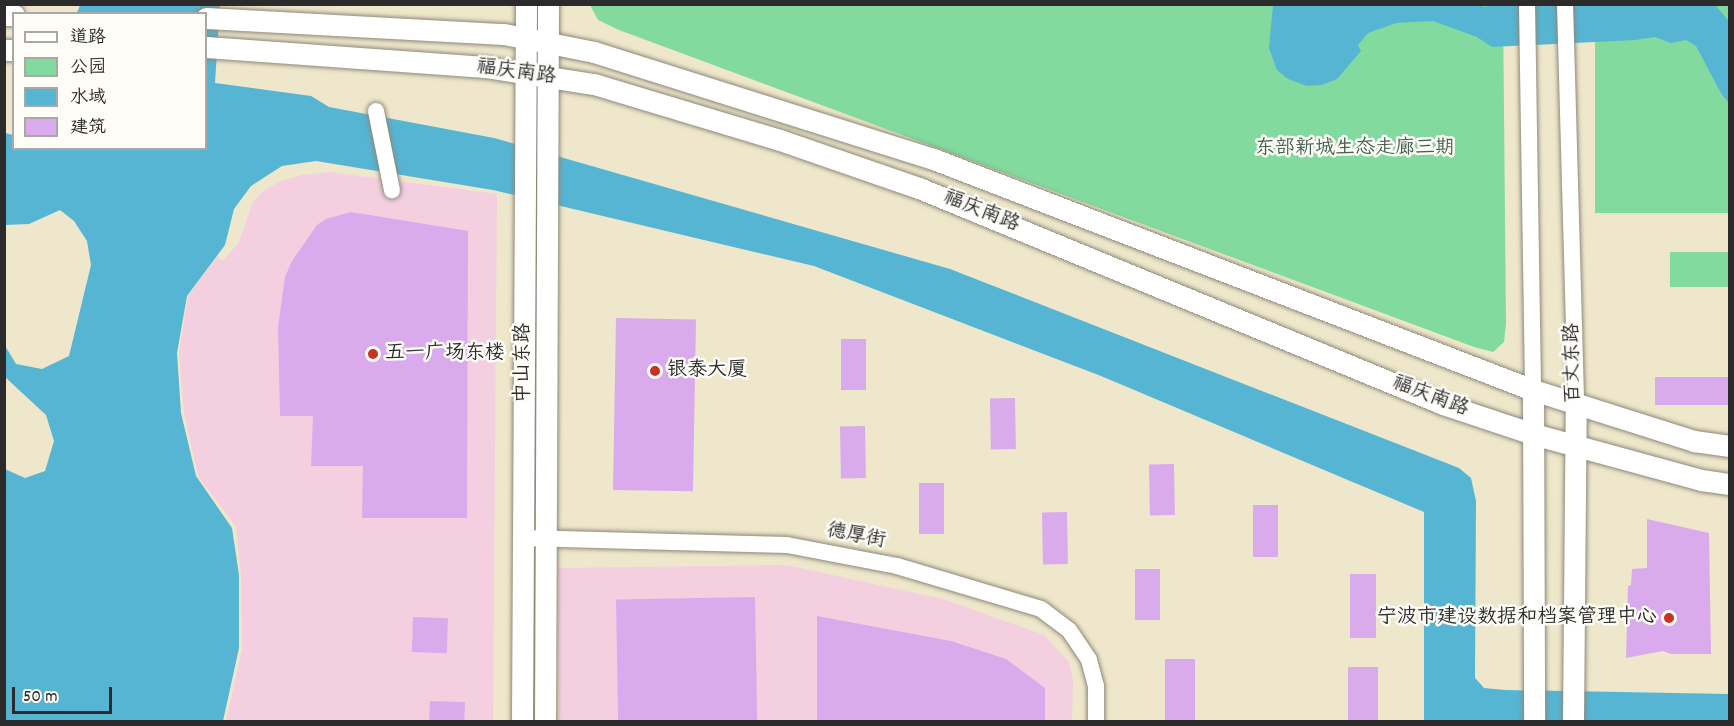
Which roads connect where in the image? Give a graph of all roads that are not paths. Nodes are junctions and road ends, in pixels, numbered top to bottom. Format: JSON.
{"nodes":[{"id":1,"x":526,"y":4,"type":"edge"},
{"id":2,"x":548,"y":4,"type":"edge"},
{"id":3,"x":1527,"y":4,"type":"edge"},
{"id":4,"x":1565,"y":4,"type":"edge"},
{"id":5,"x":207,"y":18,"type":"edge"},
{"id":6,"x":525,"y":38,"type":"junction"},
{"id":7,"x":548,"y":43,"type":"junction"},
{"id":8,"x":207,"y":47,"type":"edge"},
{"id":9,"x":525,"y":73,"type":"junction"},
{"id":10,"x":548,"y":77,"type":"junction"},
{"id":11,"x":376,"y":111,"type":"dead end"},
{"id":12,"x":392,"y":190,"type":"dead end"},
{"id":13,"x":1533,"y":390,"type":"junction"},
{"id":14,"x":1576,"y":405,"type":"junction"},
{"id":15,"x":1533,"y":434,"type":"junction"},
{"id":16,"x":1575,"y":446,"type":"junction"},
{"id":17,"x":1730,"y":446,"type":"edge"},
{"id":18,"x":1730,"y":484,"type":"edge"},
{"id":19,"x":523,"y":538,"type":"junction"},
{"id":20,"x":546,"y":538,"type":"junction"},
{"id":21,"x":522,"y":722,"type":"edge"},
{"id":22,"x":545,"y":722,"type":"edge"},
{"id":23,"x":1096,"y":722,"type":"edge"},
{"id":24,"x":1534,"y":722,"type":"edge"},
{"id":25,"x":1573,"y":722,"type":"edge"}],
"edges":[{"from":1,"to":6,"type":"main road","name":"中山东路"},
{"from":2,"to":7,"type":"main road","name":"中山东路"},
{"from":3,"to":13,"type":"street"},
{"from":4,"to":14,"type":"street","name":"百丈东路"},
{"from":5,"to":6,"type":"main road","name":"福庆南路"},
{"from":6,"to":7,"type":"main road","name":"福庆南路"},
{"from":6,"to":9,"type":"main road","name":"中山东路"},
{"from":7,"to":10,"type":"main road","name":"中山东路"},
{"from":7,"to":13,"type":"main road","name":"福庆南路"},
{"from":8,"to":9,"type":"main road","name":"福庆南路"},
{"from":9,"to":10,"type":"main road","name":"福庆南路"},
{"from":9,"to":19,"type":"main road","name":"中山东路"},
{"from":10,"to":15,"type":"main road","name":"福庆南路"},
{"from":10,"to":20,"type":"main road","name":"中山东路"},
{"from":11,"to":12,"type":"street"},
{"from":13,"to":14,"type":"main road","name":"福庆南路"},
{"from":13,"to":15,"type":"main road"},
{"from":14,"to":16,"type":"main road","name":"百丈东路"},
{"from":14,"to":17,"type":"main road","name":"福庆南路"},
{"from":15,"to":16,"type":"main road","name":"福庆南路"},
{"from":15,"to":24,"type":"main road"},
{"from":16,"to":18,"type":"main road","name":"福庆南路"},
{"from":16,"to":25,"type":"main road","name":"百丈东路"},
{"from":19,"to":20,"type":"street","name":"德厚街"},
{"from":19,"to":21,"type":"main road","name":"中山东路"},
{"from":20,"to":22,"type":"main road","name":"中山东路"},
{"from":20,"to":23,"type":"street","name":"德厚街"}]}
